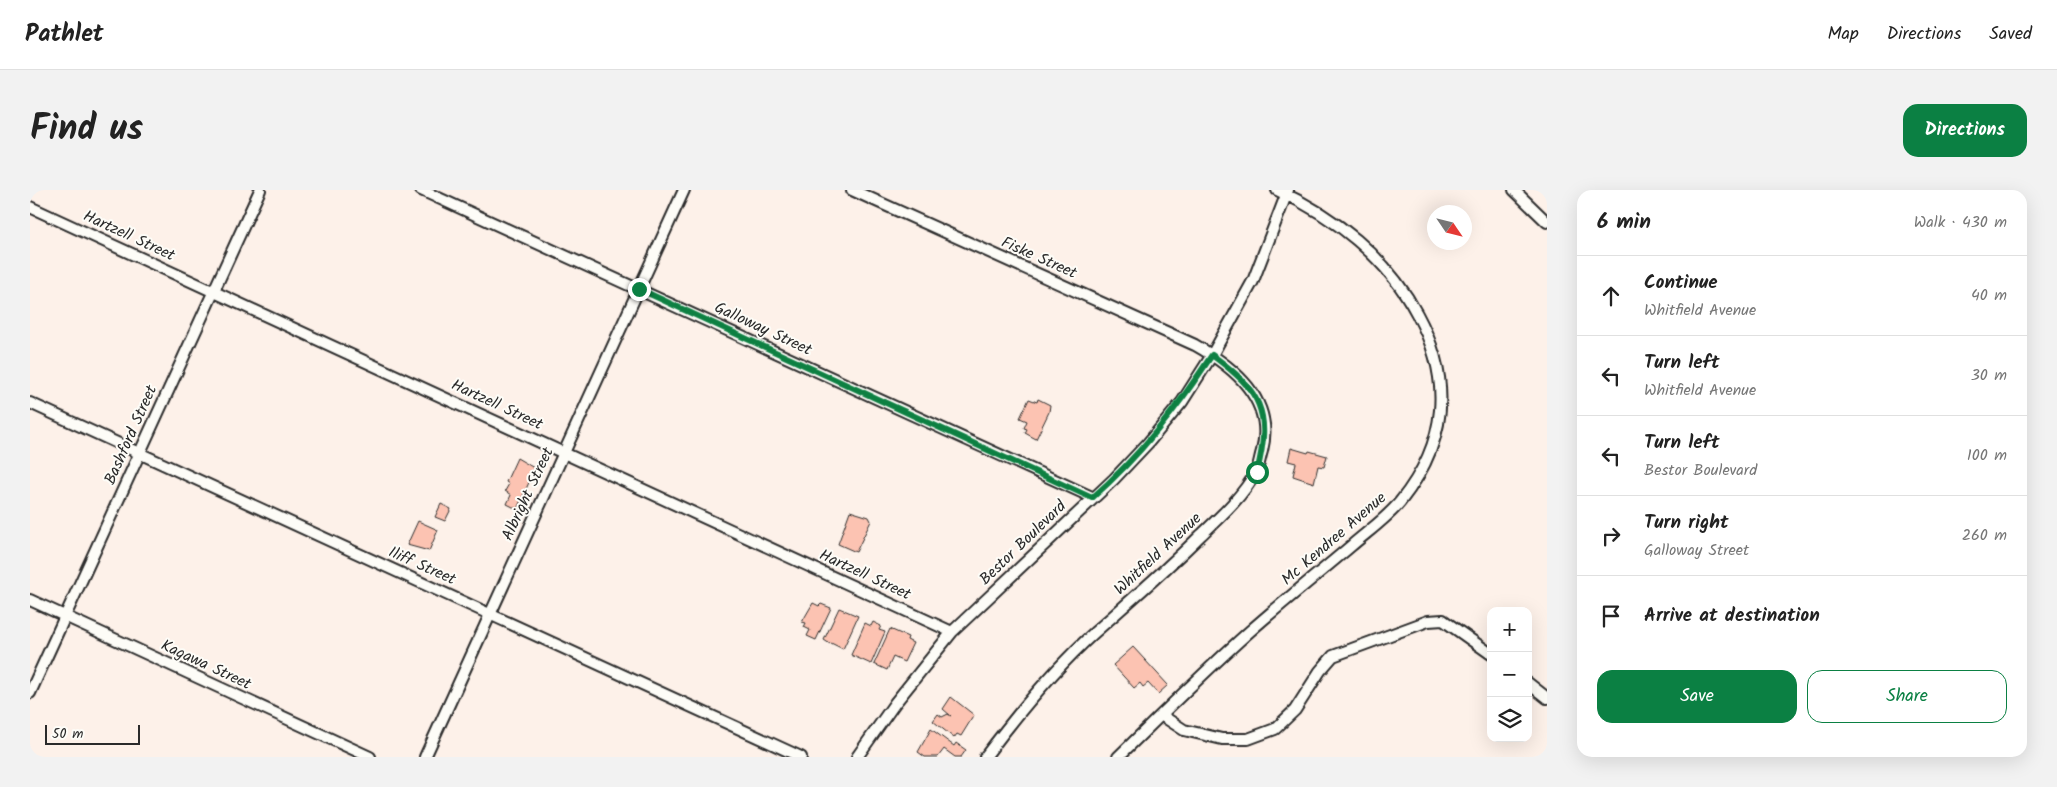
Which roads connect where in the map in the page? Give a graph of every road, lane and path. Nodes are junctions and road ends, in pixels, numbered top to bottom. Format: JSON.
{"nodes":[{"id":1,"x":260,"y":190,"type":"edge"},
{"id":2,"x":421,"y":190,"type":"edge"},
{"id":3,"x":684,"y":190,"type":"edge"},
{"id":4,"x":852,"y":190,"type":"edge"},
{"id":5,"x":1514,"y":190,"type":"edge"},
{"id":6,"x":1284,"y":192,"type":"edge"},
{"id":7,"x":30,"y":207,"type":"edge"},
{"id":8,"x":1547,"y":222,"type":"edge"},
{"id":9,"x":639,"y":289,"type":"junction"},
{"id":10,"x":213,"y":291,"type":"junction"},
{"id":11,"x":1212,"y":355,"type":"junction"},
{"id":12,"x":30,"y":403,"type":"edge"},
{"id":13,"x":564,"y":452,"type":"junction"},
{"id":14,"x":139,"y":454,"type":"junction"},
{"id":15,"x":1092,"y":498,"type":"junction"},
{"id":16,"x":30,"y":600,"type":"edge"},
{"id":17,"x":490,"y":613,"type":"junction"},
{"id":18,"x":66,"y":617,"type":"junction"},
{"id":19,"x":952,"y":632,"type":"junction"},
{"id":20,"x":1488,"y":652,"type":"edge"},
{"id":21,"x":1532,"y":686,"type":"edge"},
{"id":22,"x":30,"y":693,"type":"edge"},
{"id":23,"x":1547,"y":698,"type":"edge"},
{"id":24,"x":1162,"y":715,"type":"junction"},
{"id":25,"x":370,"y":757,"type":"edge"},
{"id":26,"x":425,"y":757,"type":"edge"},
{"id":27,"x":801,"y":757,"type":"edge"},
{"id":28,"x":857,"y":757,"type":"edge"},
{"id":29,"x":985,"y":757,"type":"edge"},
{"id":30,"x":1118,"y":757,"type":"edge"}],
"edges":[{"from":1,"to":10,"type":"street","name":"Bashford Street"},
{"from":2,"to":9,"type":"street","name":"Galloway Street"},
{"from":3,"to":9,"type":"street","name":"Albright Street"},
{"from":4,"to":11,"type":"street","name":"Fiske Street"},
{"from":5,"to":8,"type":"street"},
{"from":6,"to":11,"type":"street","name":"Bestor Boulevard"},
{"from":6,"to":24,"type":"street","name":"Mc Kendree Avenue"},
{"from":7,"to":10,"type":"street","name":"Hartzell Street"},
{"from":9,"to":13,"type":"street","name":"Albright Street"},
{"from":9,"to":15,"type":"street","name":"Galloway Street"},
{"from":10,"to":13,"type":"street","name":"Hartzell Street"},
{"from":10,"to":14,"type":"street","name":"Bashford Street"},
{"from":11,"to":15,"type":"street","name":"Bestor Boulevard"},
{"from":11,"to":29,"type":"street","name":"Whitfield Avenue"},
{"from":12,"to":14,"type":"street","name":"Iliff Street"},
{"from":13,"to":17,"type":"street","name":"Albright Street"},
{"from":13,"to":19,"type":"street","name":"Hartzell Street"},
{"from":14,"to":17,"type":"street","name":"Iliff Street"},
{"from":14,"to":18,"type":"street","name":"Bashford Street"},
{"from":15,"to":19,"type":"street","name":"Bestor Boulevard"},
{"from":16,"to":18,"type":"street","name":"Kagawa Street"},
{"from":17,"to":26,"type":"street","name":"Albright Street"},
{"from":17,"to":27,"type":"street","name":"Iliff Street"},
{"from":18,"to":22,"type":"street","name":"Bashford Street"},
{"from":18,"to":25,"type":"street","name":"Kagawa Street"},
{"from":19,"to":28,"type":"street","name":"Bestor Boulevard"},
{"from":20,"to":24,"type":"street"},
{"from":21,"to":23,"type":"street"},
{"from":24,"to":30,"type":"street","name":"Mc Kendree Avenue"}]}
